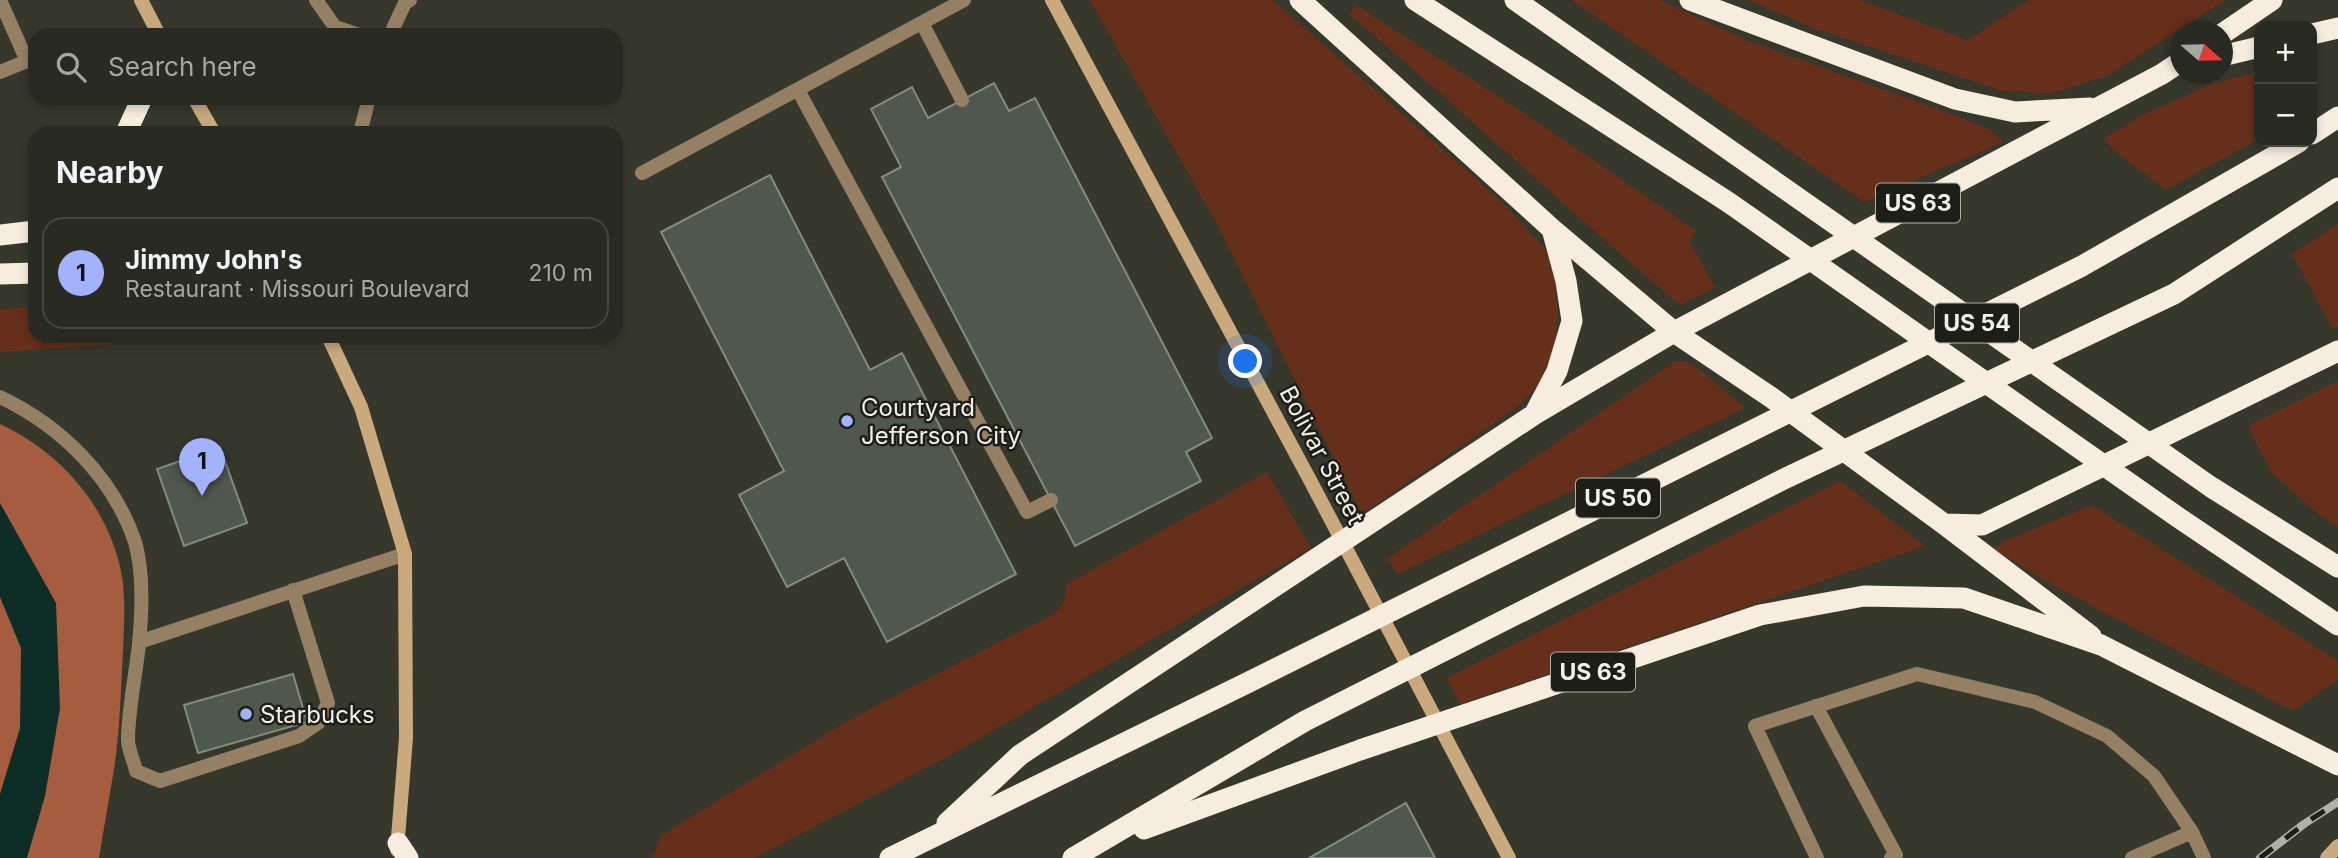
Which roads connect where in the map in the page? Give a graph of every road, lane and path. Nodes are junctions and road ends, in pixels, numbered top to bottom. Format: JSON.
{"nodes":[{"id":1,"x":0,"y":0,"type":"edge"},
{"id":2,"x":141,"y":0,"type":"edge"},
{"id":3,"x":316,"y":0,"type":"edge"},
{"id":4,"x":410,"y":0,"type":"edge"},
{"id":5,"x":964,"y":0,"type":"edge"},
{"id":6,"x":1052,"y":0,"type":"edge"},
{"id":7,"x":1300,"y":0,"type":"edge"},
{"id":8,"x":1415,"y":0,"type":"edge"},
{"id":9,"x":1515,"y":0,"type":"edge"},
{"id":10,"x":1690,"y":0,"type":"edge"},
{"id":11,"x":2272,"y":0,"type":"edge"},
{"id":12,"x":941,"y":5,"type":"edge"},
{"id":13,"x":922,"y":23,"type":"junction"},
{"id":14,"x":2233,"y":27,"type":"edge"},
{"id":15,"x":155,"y":28,"type":"edge"},
{"id":16,"x":338,"y":28,"type":"edge"},
{"id":17,"x":393,"y":28,"type":"edge"},
{"id":18,"x":2254,"y":48,"type":"edge"},
{"id":19,"x":2233,"y":53,"type":"edge"},
{"id":20,"x":0,"y":58,"type":"edge"},
{"id":21,"x":17,"y":65,"type":"junction"},
{"id":22,"x":0,"y":72,"type":"edge"},
{"id":23,"x":2170,"y":72,"type":"edge"},
{"id":24,"x":798,"y":90,"type":"junction"},
{"id":25,"x":962,"y":100,"type":"dead end"},
{"id":26,"x":139,"y":105,"type":"edge"},
{"id":27,"x":198,"y":105,"type":"edge"},
{"id":28,"x":367,"y":105,"type":"edge"},
{"id":29,"x":2100,"y":107,"type":"junction"},
{"id":30,"x":2338,"y":117,"type":"edge"},
{"id":31,"x":129,"y":126,"type":"edge"},
{"id":32,"x":210,"y":126,"type":"edge"},
{"id":33,"x":362,"y":126,"type":"edge"},
{"id":34,"x":2317,"y":131,"type":"edge"},
{"id":35,"x":2290,"y":147,"type":"edge"},
{"id":36,"x":642,"y":173,"type":"dead end"},
{"id":37,"x":2338,"y":188,"type":"edge"},
{"id":38,"x":1552,"y":229,"type":"junction"},
{"id":39,"x":28,"y":232,"type":"edge"},
{"id":40,"x":0,"y":235,"type":"edge"},
{"id":41,"x":28,"y":273,"type":"edge"},
{"id":42,"x":0,"y":274,"type":"edge"},
{"id":43,"x":1674,"y":332,"type":"junction"},
{"id":44,"x":331,"y":343,"type":"edge"},
{"id":45,"x":2338,"y":351,"type":"edge"},
{"id":46,"x":0,"y":397,"type":"edge"},
{"id":47,"x":1535,"y":414,"type":"junction"},
{"id":48,"x":1051,"y":500,"type":"dead end"},
{"id":49,"x":1944,"y":524,"type":"junction"},
{"id":50,"x":405,"y":554,"type":"junction"},
{"id":51,"x":2338,"y":568,"type":"edge"},
{"id":52,"x":293,"y":590,"type":"junction"},
{"id":53,"x":2338,"y":625,"type":"edge"},
{"id":54,"x":139,"y":642,"type":"junction"},
{"id":55,"x":2101,"y":645,"type":"junction"},
{"id":56,"x":1816,"y":706,"type":"junction"},
{"id":57,"x":2338,"y":765,"type":"edge"},
{"id":58,"x":2192,"y":832,"type":"junction"},
{"id":59,"x":930,"y":839,"type":"junction"},
{"id":60,"x":1096,"y":846,"type":"junction"},
{"id":61,"x":2338,"y":846,"type":"edge"},
{"id":62,"x":399,"y":854,"type":"edge"},
{"id":63,"x":890,"y":858,"type":"edge"},
{"id":64,"x":1073,"y":858,"type":"edge"},
{"id":65,"x":1509,"y":858,"type":"edge"},
{"id":66,"x":1817,"y":858,"type":"edge"},
{"id":67,"x":1891,"y":858,"type":"edge"},
{"id":68,"x":2132,"y":858,"type":"edge"},
{"id":69,"x":2204,"y":858,"type":"edge"},
{"id":70,"x":2327,"y":858,"type":"edge"}],
"edges":[{"from":1,"to":21,"type":"lane"},
{"from":2,"to":15,"type":"street"},
{"from":3,"to":16,"type":"lane"},
{"from":4,"to":17,"type":"lane"},
{"from":5,"to":12,"type":"lane"},
{"from":6,"to":65,"type":"street","name":"Bolivar Street"},
{"from":7,"to":38,"type":"highway"},
{"from":8,"to":53,"type":"highway","number":"US 54"},
{"from":9,"to":51,"type":"highway","number":"US 54"},
{"from":10,"to":29,"type":"highway"},
{"from":11,"to":14,"type":"highway"},
{"from":12,"to":13,"type":"lane"},
{"from":13,"to":24,"type":"lane"},
{"from":13,"to":25,"type":"lane"},
{"from":18,"to":19,"type":"highway"},
{"from":20,"to":21,"type":"lane"},
{"from":21,"to":22,"type":"lane"},
{"from":23,"to":29,"type":"highway","number":"US 63"},
{"from":24,"to":36,"type":"lane"},
{"from":24,"to":48,"type":"lane"},
{"from":26,"to":31,"type":"highway"},
{"from":27,"to":32,"type":"street"},
{"from":28,"to":33,"type":"lane"},
{"from":29,"to":43,"type":"highway","number":"US 63"},
{"from":30,"to":34,"type":"highway"},
{"from":35,"to":59,"type":"highway","number":"US 50"},
{"from":37,"to":60,"type":"highway","number":"US 50"},
{"from":38,"to":43,"type":"highway"},
{"from":38,"to":47,"type":"highway"},
{"from":39,"to":40,"type":"highway"},
{"from":41,"to":42,"type":"highway"},
{"from":43,"to":47,"type":"highway","number":"US 63"},
{"from":43,"to":49,"type":"highway"},
{"from":44,"to":50,"type":"street"},
{"from":45,"to":49,"type":"highway"},
{"from":46,"to":54,"type":"lane"},
{"from":47,"to":59,"type":"highway","number":"US 63"},
{"from":49,"to":55,"type":"highway"},
{"from":50,"to":52,"type":"lane"},
{"from":50,"to":62,"type":"street"},
{"from":52,"to":54,"type":"lane"},
{"from":52,"to":54,"type":"lane"},
{"from":55,"to":57,"type":"highway","number":"US 63"},
{"from":55,"to":60,"type":"highway","number":"US 63"},
{"from":56,"to":58,"type":"lane"},
{"from":56,"to":66,"type":"lane"},
{"from":56,"to":67,"type":"lane"},
{"from":58,"to":68,"type":"lane"},
{"from":58,"to":69,"type":"lane"},
{"from":59,"to":63,"type":"highway","number":"US 50"},
{"from":60,"to":64,"type":"highway","number":"US 50"},
{"from":61,"to":70,"type":"street"}]}
